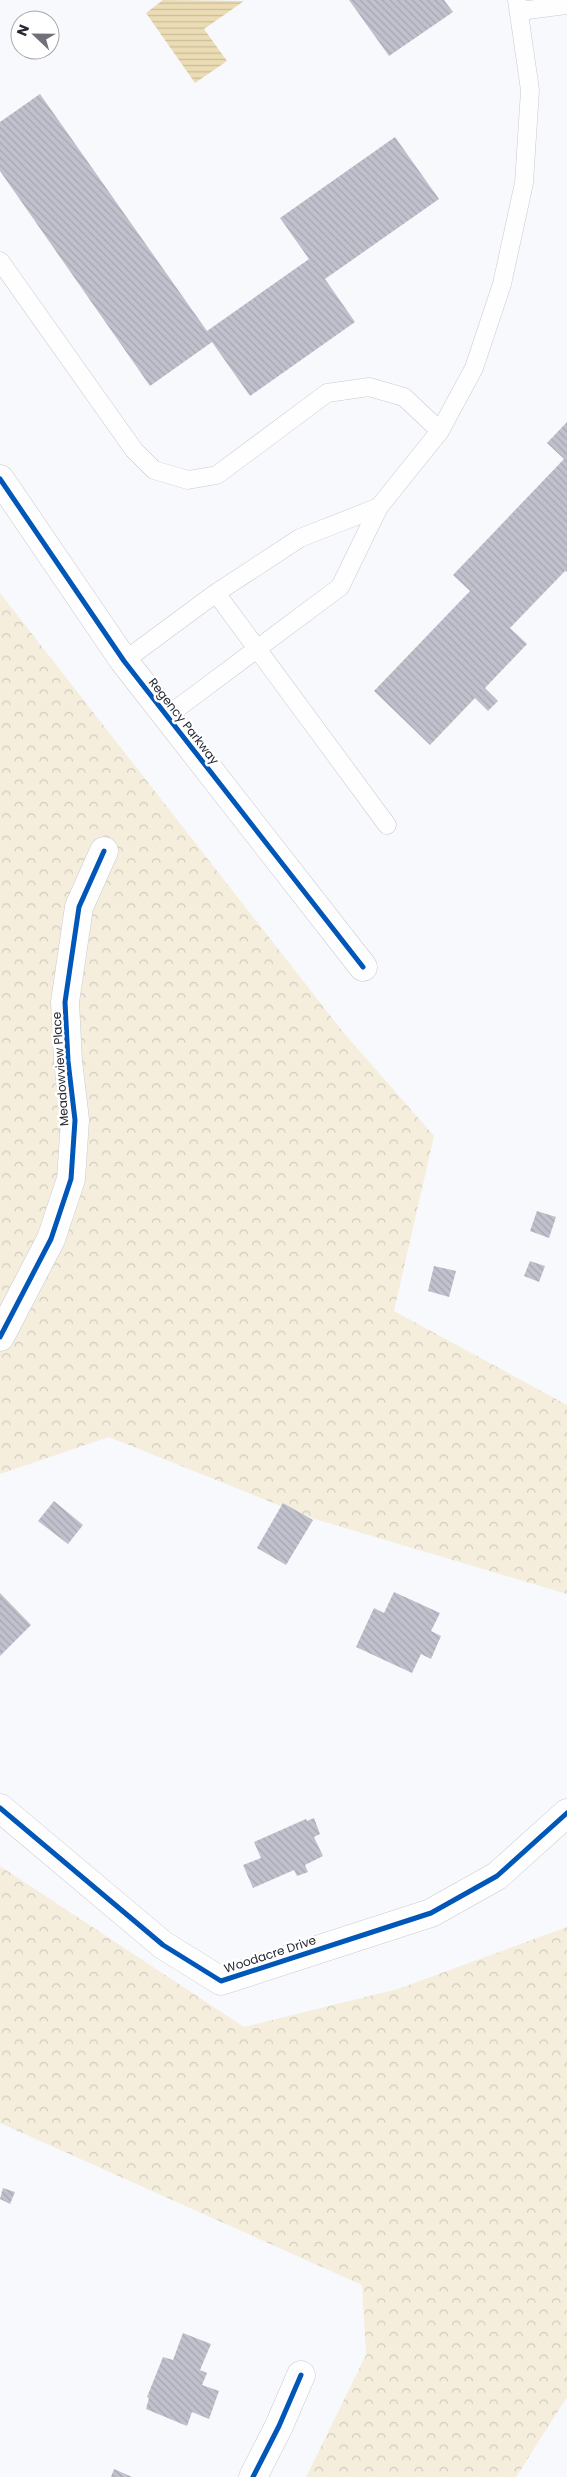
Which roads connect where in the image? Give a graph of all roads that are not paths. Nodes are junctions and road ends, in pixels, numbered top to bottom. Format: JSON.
{"nodes":[{"id":1,"x":567,"y":5,"type":"edge"},
{"id":2,"x":518,"y":6,"type":"edge"},
{"id":3,"x":0,"y":261,"type":"edge"},
{"id":4,"x":440,"y":431,"type":"junction"},
{"id":5,"x":0,"y":479,"type":"edge"},
{"id":6,"x":379,"y":508,"type":"junction"},
{"id":7,"x":216,"y":593,"type":"junction"},
{"id":8,"x":258,"y":650,"type":"junction"},
{"id":9,"x":124,"y":661,"type":"junction"},
{"id":10,"x":167,"y":716,"type":"junction"},
{"id":11,"x":387,"y":825,"type":"dead end"},
{"id":12,"x":104,"y":851,"type":"dead end"},
{"id":13,"x":363,"y":967,"type":"dead end"},
{"id":14,"x":0,"y":1336,"type":"edge"},
{"id":15,"x":0,"y":1808,"type":"edge"},
{"id":16,"x":567,"y":1813,"type":"edge"},
{"id":17,"x":301,"y":2375,"type":"dead end"},
{"id":18,"x":252,"y":2477,"type":"edge"}],
"edges":[{"from":1,"to":2,"type":"lane"},
{"from":2,"to":4,"type":"lane"},
{"from":3,"to":4,"type":"lane"},
{"from":4,"to":6,"type":"lane"},
{"from":5,"to":9,"type":"street","name":"Regency Parkway"},
{"from":6,"to":7,"type":"lane"},
{"from":6,"to":8,"type":"lane"},
{"from":7,"to":8,"type":"lane"},
{"from":7,"to":9,"type":"lane"},
{"from":8,"to":10,"type":"lane"},
{"from":8,"to":11,"type":"lane"},
{"from":9,"to":10,"type":"street","name":"Regency Parkway"},
{"from":10,"to":13,"type":"street","name":"Regency Parkway"},
{"from":12,"to":14,"type":"street","name":"Meadowview Place"},
{"from":15,"to":16,"type":"street","name":"Woodacre Drive"},
{"from":17,"to":18,"type":"street"}]}
